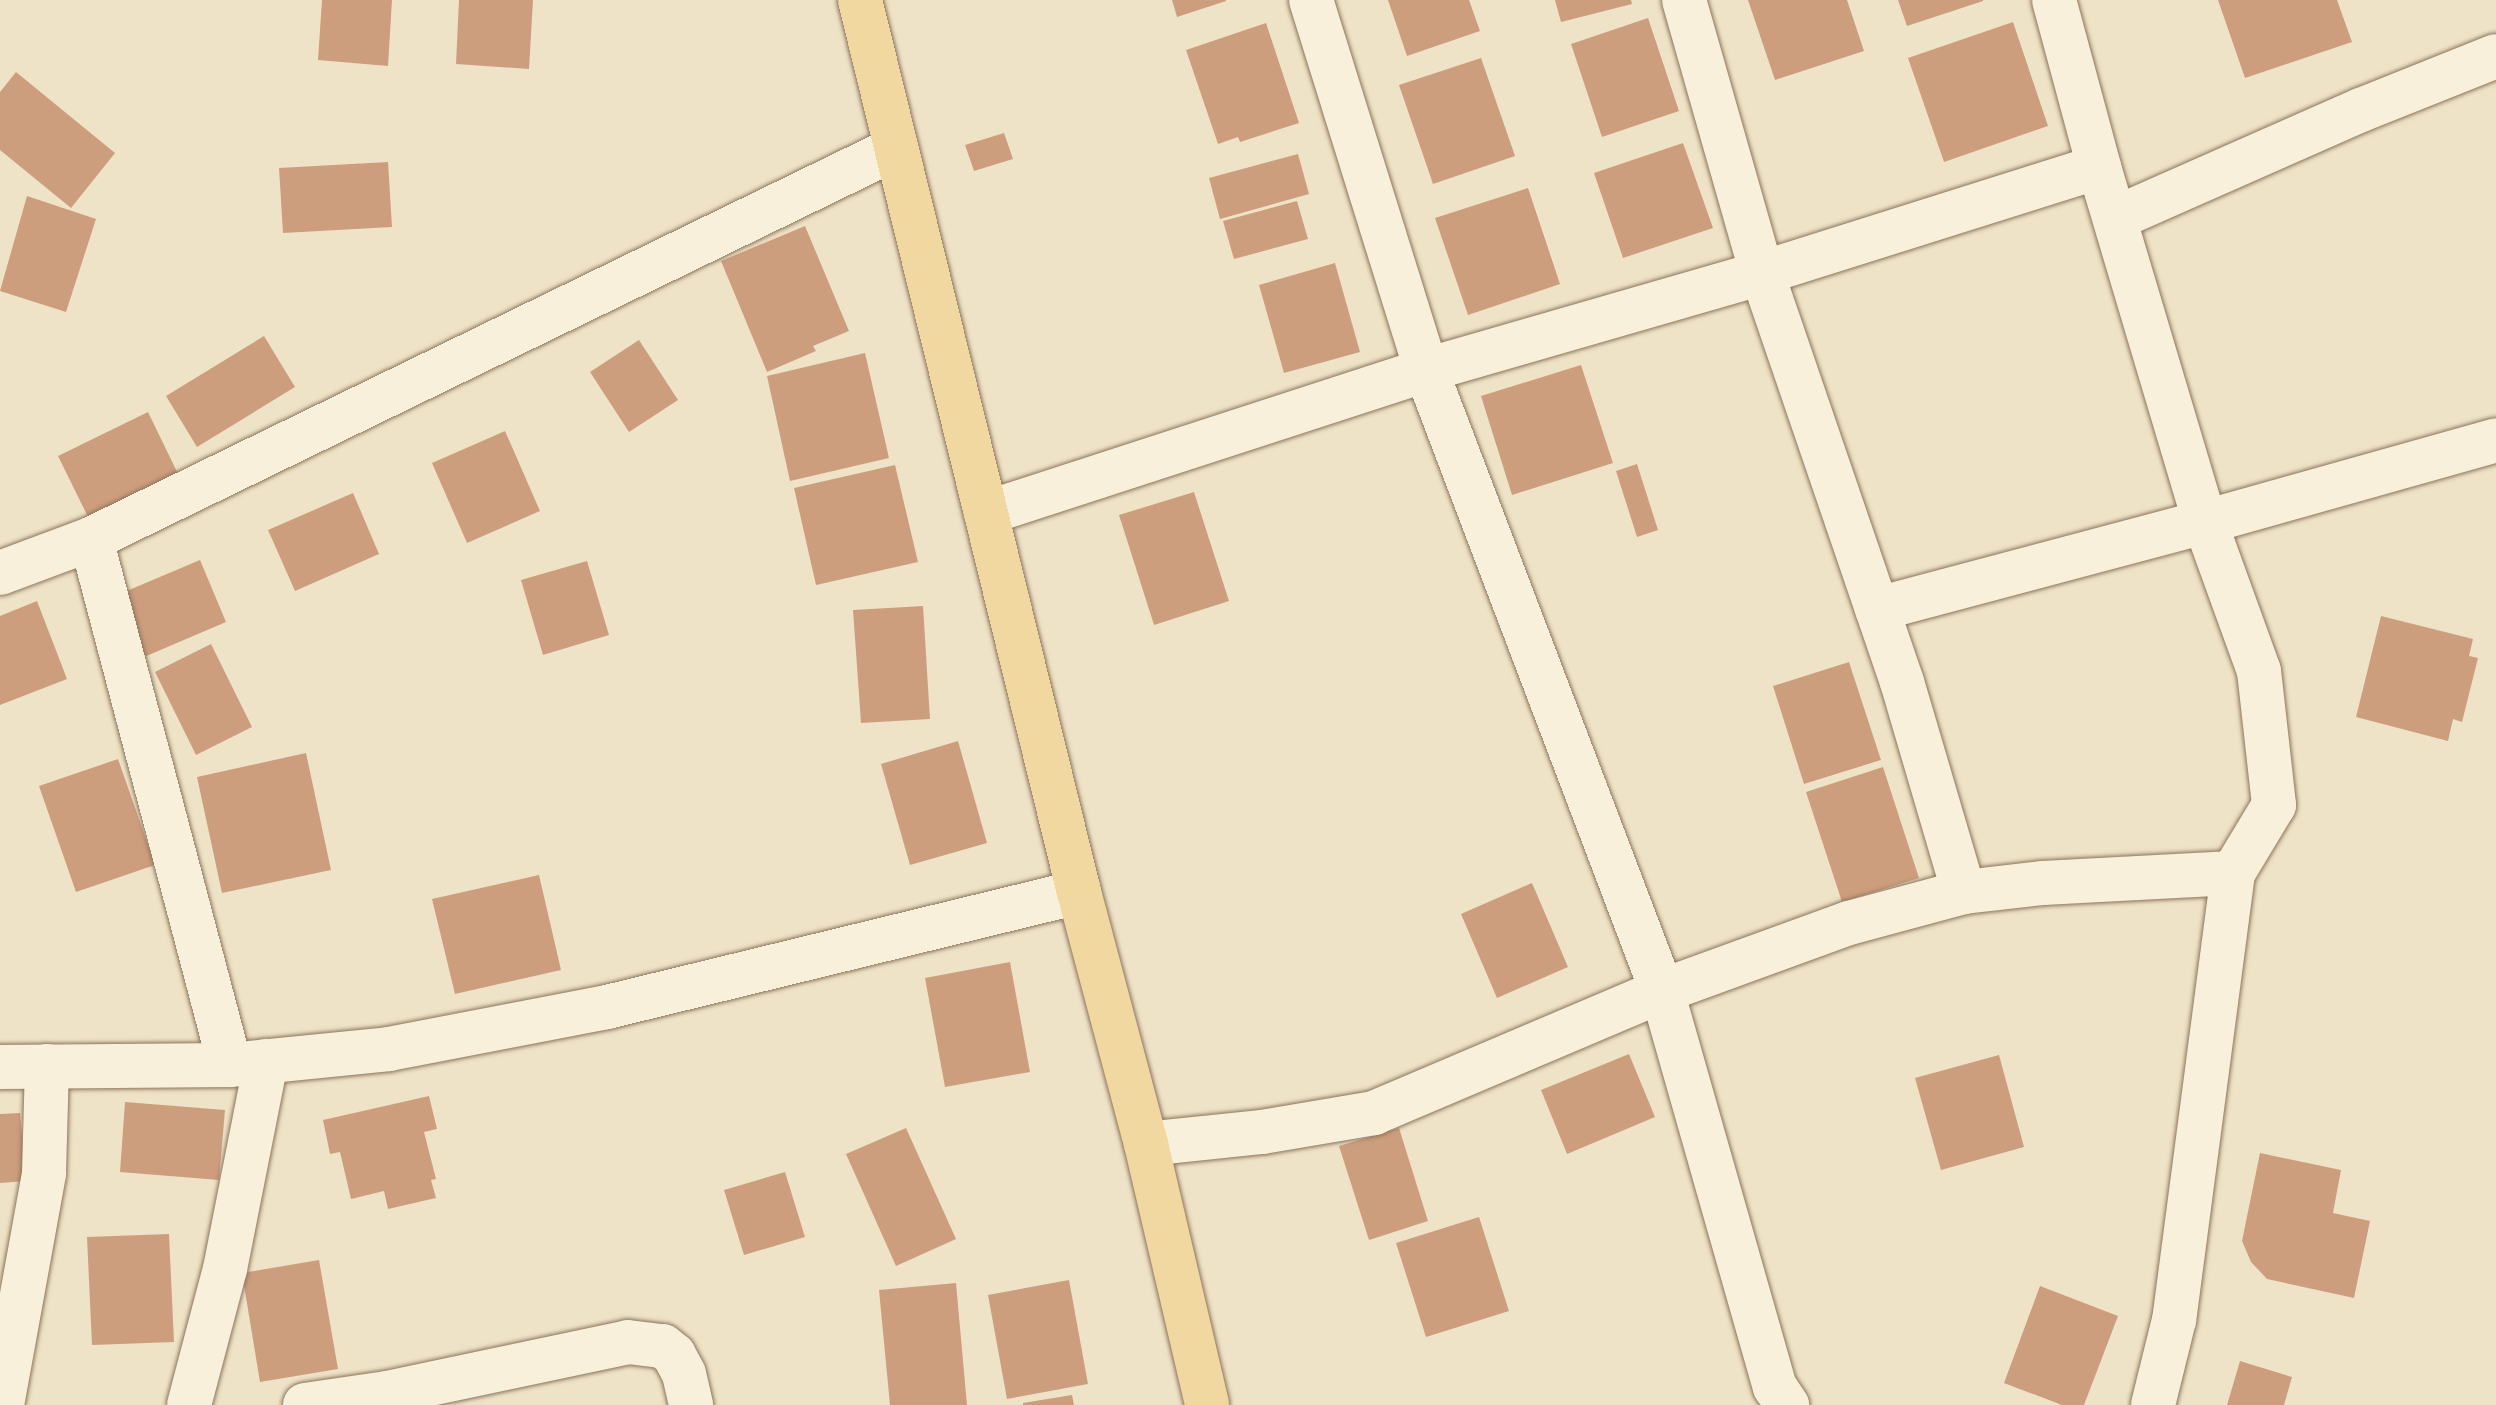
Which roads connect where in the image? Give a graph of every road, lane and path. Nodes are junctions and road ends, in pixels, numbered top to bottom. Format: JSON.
{"nodes":[{"id":1,"x":860,"y":0,"type":"edge"},
{"id":2,"x":1311,"y":0,"type":"edge"},
{"id":3,"x":1684,"y":0,"type":"edge"},
{"id":4,"x":2054,"y":0,"type":"edge"},
{"id":5,"x":2496,"y":56,"type":"edge"},
{"id":6,"x":896,"y":148,"type":"junction"},
{"id":7,"x":2099,"y":167,"type":"junction"},
{"id":8,"x":2116,"y":218,"type":"junction"},
{"id":9,"x":1762,"y":273,"type":"junction"},
{"id":10,"x":1426,"y":370,"type":"junction"},
{"id":11,"x":2496,"y":440,"type":"edge"},
{"id":12,"x":986,"y":513,"type":"junction"},
{"id":13,"x":2205,"y":522,"type":"junction"},
{"id":14,"x":91,"y":539,"type":"junction"},
{"id":15,"x":0,"y":573,"type":"edge"},
{"id":16,"x":1877,"y":609,"type":"junction"},
{"id":17,"x":2233,"y":873,"type":"junction"},
{"id":18,"x":1079,"y":892,"type":"junction"},
{"id":19,"x":1964,"y":892,"type":"junction"},
{"id":20,"x":1662,"y":991,"type":"junction"},
{"id":21,"x":248,"y":1063,"type":"junction"},
{"id":22,"x":47,"y":1066,"type":"junction"},
{"id":23,"x":0,"y":1067,"type":"edge"},
{"id":24,"x":1146,"y":1144,"type":"junction"},
{"id":25,"x":323,"y":1404,"type":"edge"},
{"id":26,"x":2,"y":1405,"type":"edge"},
{"id":27,"x":189,"y":1405,"type":"edge"},
{"id":28,"x":691,"y":1405,"type":"edge"},
{"id":29,"x":1207,"y":1405,"type":"edge"},
{"id":30,"x":1787,"y":1405,"type":"edge"},
{"id":31,"x":2153,"y":1405,"type":"edge"}],
"edges":[{"from":1,"to":6,"type":"main road"},
{"from":2,"to":10,"type":"street"},
{"from":3,"to":9,"type":"street"},
{"from":4,"to":7,"type":"street"},
{"from":5,"to":8,"type":"street"},
{"from":6,"to":12,"type":"main road"},
{"from":6,"to":14,"type":"street"},
{"from":7,"to":8,"type":"street"},
{"from":7,"to":9,"type":"street"},
{"from":8,"to":13,"type":"street"},
{"from":9,"to":10,"type":"street"},
{"from":9,"to":16,"type":"street"},
{"from":10,"to":12,"type":"street"},
{"from":10,"to":20,"type":"street"},
{"from":11,"to":13,"type":"street"},
{"from":12,"to":18,"type":"main road"},
{"from":13,"to":16,"type":"street"},
{"from":13,"to":17,"type":"street"},
{"from":14,"to":15,"type":"street"},
{"from":14,"to":21,"type":"street"},
{"from":16,"to":19,"type":"street"},
{"from":17,"to":19,"type":"street"},
{"from":17,"to":31,"type":"street"},
{"from":18,"to":21,"type":"street"},
{"from":18,"to":24,"type":"main road"},
{"from":19,"to":20,"type":"street"},
{"from":20,"to":24,"type":"street"},
{"from":20,"to":30,"type":"street"},
{"from":21,"to":22,"type":"street"},
{"from":21,"to":27,"type":"street"},
{"from":22,"to":23,"type":"street"},
{"from":22,"to":26,"type":"street"},
{"from":24,"to":29,"type":"main road"},
{"from":25,"to":28,"type":"street"}]}
